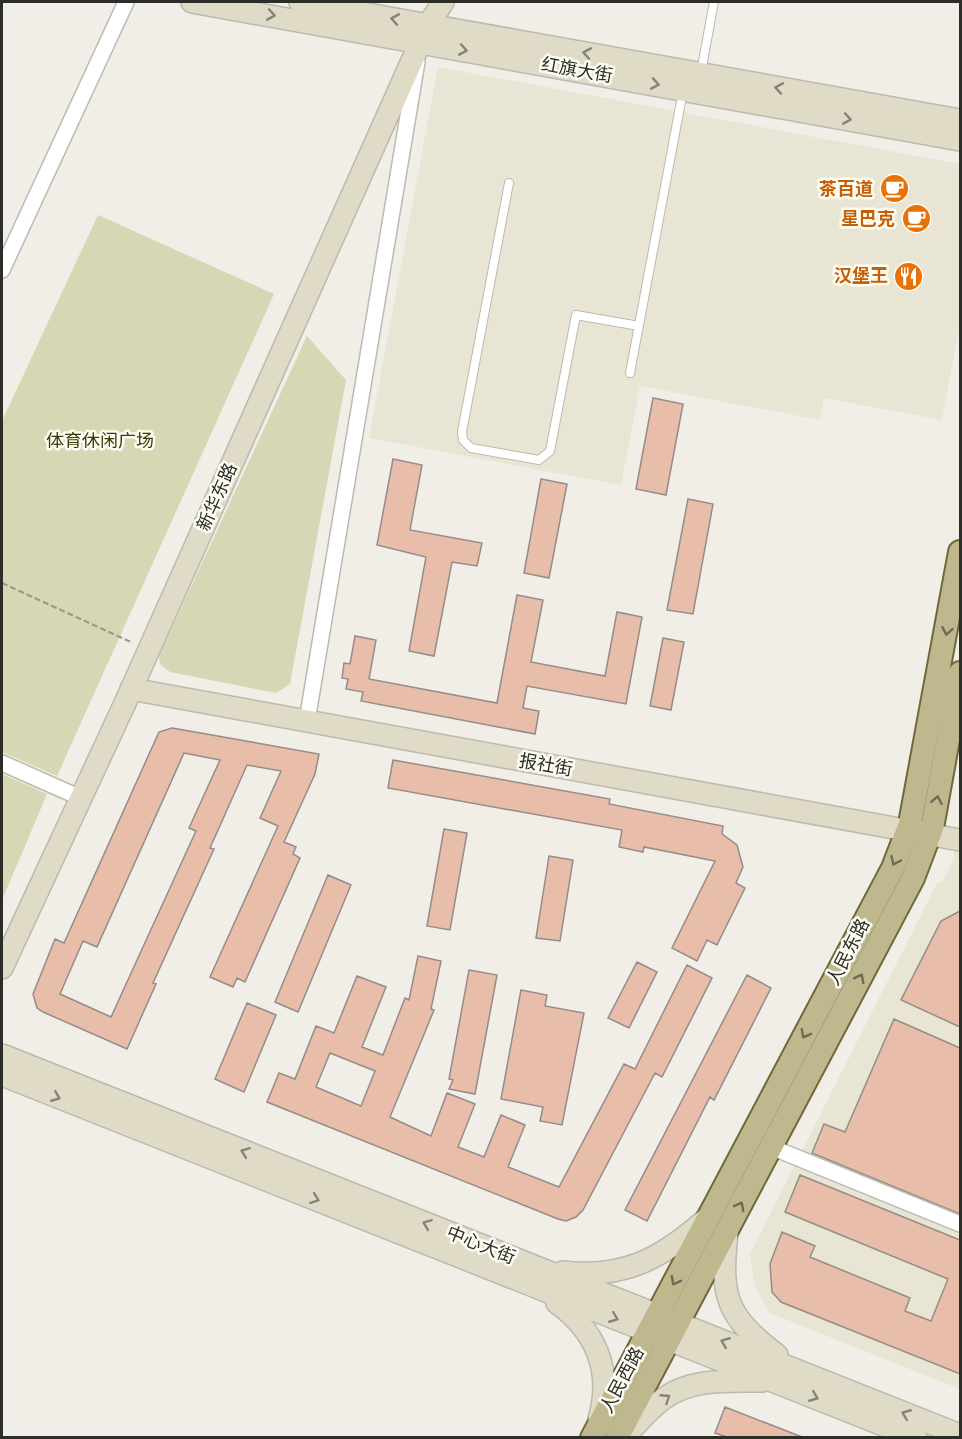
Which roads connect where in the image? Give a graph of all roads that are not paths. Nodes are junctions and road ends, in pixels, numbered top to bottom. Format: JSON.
{"nodes":[{"id":1,"x":126,"y":2,"type":"edge"},
{"id":2,"x":192,"y":2,"type":"edge"},
{"id":3,"x":300,"y":2,"type":"edge"},
{"id":4,"x":435,"y":2,"type":"edge"},
{"id":5,"x":443,"y":2,"type":"edge"},
{"id":6,"x":714,"y":2,"type":"edge"},
{"id":7,"x":424,"y":34,"type":"junction"},
{"id":8,"x":701,"y":74,"type":"junction"},
{"id":9,"x":683,"y":90,"type":"junction"},
{"id":10,"x":960,"y":120,"type":"edge"},
{"id":11,"x":960,"y":140,"type":"edge"},
{"id":12,"x":509,"y":183,"type":"dead end"},
{"id":13,"x":2,"y":270,"type":"edge"},
{"id":14,"x":639,"y":326,"type":"junction"},
{"id":15,"x":630,"y":373,"type":"dead end"},
{"id":16,"x":960,"y":552,"type":"edge"},
{"id":17,"x":960,"y":673,"type":"edge"},
{"id":18,"x":131,"y":689,"type":"junction"},
{"id":19,"x":306,"y":721,"type":"junction"},
{"id":20,"x":2,"y":763,"type":"edge"},
{"id":21,"x":81,"y":798,"type":"junction"},
{"id":22,"x":919,"y":833,"type":"junction"},
{"id":23,"x":960,"y":840,"type":"edge"},
{"id":24,"x":2,"y":968,"type":"edge"},
{"id":25,"x":2,"y":1055,"type":"edge"},
{"id":26,"x":2,"y":1075,"type":"edge"},
{"id":27,"x":771,"y":1147,"type":"junction"},
{"id":28,"x":708,"y":1218,"type":"junction"},
{"id":29,"x":960,"y":1224,"type":"edge"},
{"id":30,"x":727,"y":1231,"type":"junction"},
{"id":31,"x":526,"y":1263,"type":"junction"},
{"id":32,"x":509,"y":1276,"type":"junction"},
{"id":33,"x":663,"y":1327,"type":"junction"},
{"id":34,"x":796,"y":1370,"type":"junction"},
{"id":35,"x":772,"y":1380,"type":"junction"},
{"id":36,"x":594,"y":1433,"type":"edge"},
{"id":37,"x":960,"y":1436,"type":"edge"},
{"id":38,"x":617,"y":1437,"type":"edge"},
{"id":39,"x":623,"y":1437,"type":"edge"},
{"id":40,"x":916,"y":1437,"type":"edge"}],
"edges":[{"from":1,"to":13,"type":"street"},
{"from":2,"to":7,"type":"main road","name":"红旗大街","one_way":true},
{"from":7,"to":3,"type":"main road","name":"红旗大街","one_way":true},
{"from":4,"to":7,"type":"main road","name":"新华东路"},
{"from":5,"to":7,"type":"main road","name":"新华东路"},
{"from":6,"to":8,"type":"lane"},
{"from":8,"to":7,"type":"main road","name":"红旗大街","one_way":true},
{"from":7,"to":9,"type":"main road","name":"红旗大街","one_way":true},
{"from":7,"to":18,"type":"main road","name":"新华东路"},
{"from":7,"to":19,"type":"street"},
{"from":10,"to":8,"type":"main road","name":"红旗大街","one_way":true},
{"from":9,"to":11,"type":"main road","name":"红旗大街","one_way":true},
{"from":9,"to":14,"type":"lane"},
{"from":12,"to":14,"type":"lane"},
{"from":14,"to":15,"type":"lane"},
{"from":16,"to":22,"type":"main road","name":"人民东路","one_way":true},
{"from":22,"to":17,"type":"main road","name":"人民东路","one_way":true},
{"from":18,"to":19,"type":"main road","name":"报社街"},
{"from":18,"to":21,"type":"main road","name":"新华东路"},
{"from":19,"to":22,"type":"main road","name":"报社街"},
{"from":20,"to":21,"type":"street"},
{"from":21,"to":24,"type":"main road","name":"新华东路"},
{"from":22,"to":23,"type":"main road","name":"报社街"},
{"from":27,"to":22,"type":"main road","name":"人民东路","one_way":true},
{"from":22,"to":28,"type":"main road","name":"人民东路","one_way":true},
{"from":31,"to":25,"type":"main road","name":"中心大街","one_way":true},
{"from":26,"to":32,"type":"main road","name":"中心大街","one_way":true},
{"from":27,"to":29,"type":"street"},
{"from":30,"to":27,"type":"main road","name":"人民东路","one_way":true},
{"from":28,"to":31,"type":"main road"},
{"from":28,"to":33,"type":"main road","name":"人民东路","one_way":true},
{"from":30,"to":33,"type":"main road","name":"人民东路"},
{"from":30,"to":34,"type":"main road"},
{"from":31,"to":33,"type":"main road","name":"中心大街"},
{"from":32,"to":33,"type":"main road","name":"中心大街","one_way":true},
{"from":32,"to":36,"type":"main road"},
{"from":34,"to":33,"type":"main road","name":"中心大街","one_way":true},
{"from":33,"to":35,"type":"main road","name":"中心大街"},
{"from":33,"to":36,"type":"main road","name":"人民西路"},
{"from":33,"to":38,"type":"main road","name":"人民西路"},
{"from":37,"to":34,"type":"main road","name":"中心大街","one_way":true},
{"from":39,"to":35,"type":"main road","one_way":true},
{"from":35,"to":40,"type":"main road","name":"中心大街","one_way":true}]}
